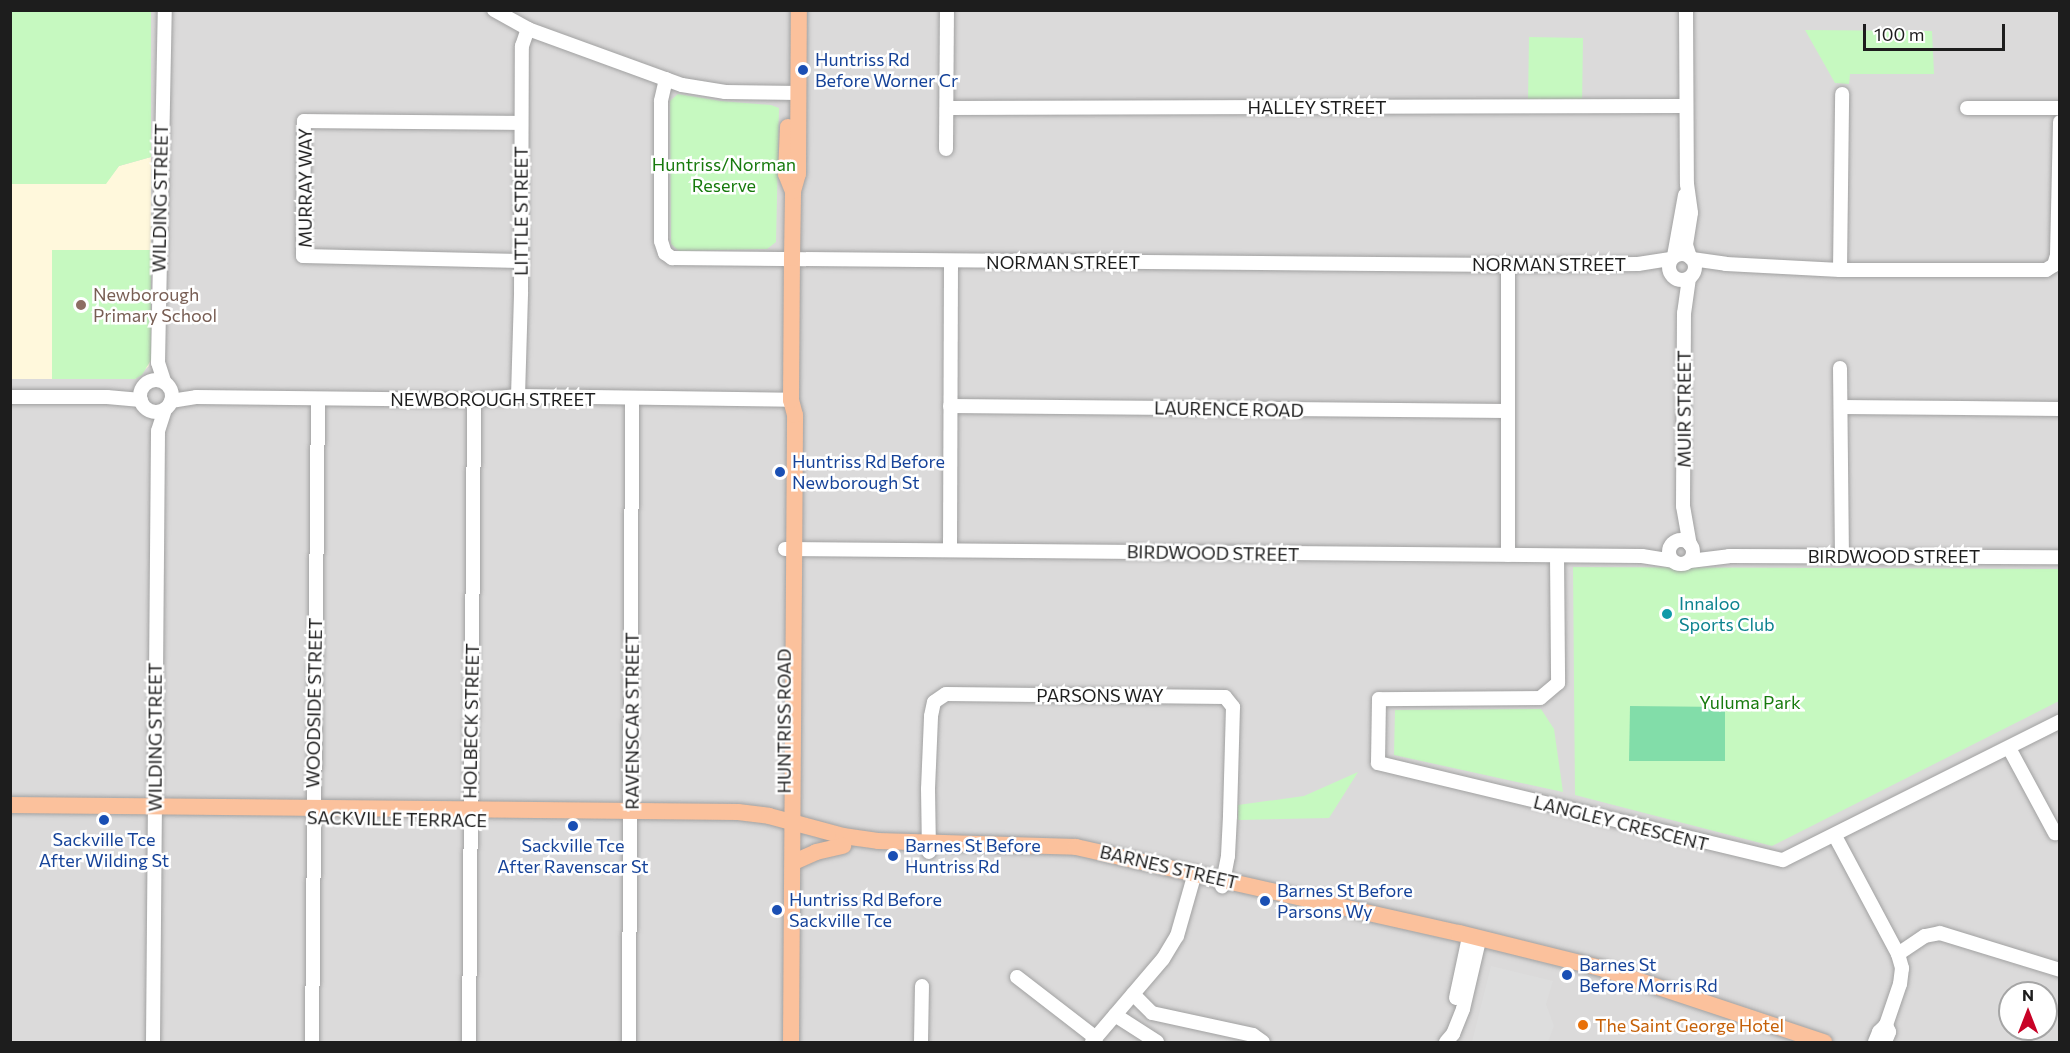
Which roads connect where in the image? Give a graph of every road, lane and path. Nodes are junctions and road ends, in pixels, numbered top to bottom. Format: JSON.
{"nodes":[{"id":1,"x":159,"y":10,"type":"edge"},
{"id":2,"x":165,"y":10,"type":"edge"},
{"id":3,"x":494,"y":10,"type":"edge"},
{"id":4,"x":513,"y":10,"type":"edge"},
{"id":5,"x":788,"y":10,"type":"edge"},
{"id":6,"x":799,"y":10,"type":"edge"},
{"id":7,"x":947,"y":10,"type":"edge"},
{"id":8,"x":1686,"y":10,"type":"edge"},
{"id":9,"x":528,"y":29,"type":"junction"},
{"id":10,"x":162,"y":32,"type":"junction"},
{"id":11,"x":666,"y":79,"type":"junction"},
{"id":12,"x":794,"y":93,"type":"junction"},
{"id":13,"x":1842,"y":94,"type":"dead end"},
{"id":14,"x":1686,"y":106,"type":"junction"},
{"id":15,"x":947,"y":108,"type":"junction"},
{"id":16,"x":1967,"y":108,"type":"dead end"},
{"id":17,"x":2060,"y":108,"type":"edge"},
{"id":18,"x":2060,"y":122,"type":"edge"},
{"id":19,"x":521,"y":123,"type":"junction"},
{"id":20,"x":946,"y":150,"type":"dead end"},
{"id":21,"x":1687,"y":184,"type":"junction"},
{"id":22,"x":792,"y":258,"type":"junction"},
{"id":23,"x":520,"y":261,"type":"junction"},
{"id":24,"x":951,"y":261,"type":"junction"},
{"id":25,"x":1508,"y":265,"type":"junction"},
{"id":26,"x":1673,"y":266,"type":"junction"},
{"id":27,"x":1691,"y":267,"type":"junction"},
{"id":28,"x":1840,"y":270,"type":"junction"},
{"id":29,"x":1684,"y":313,"type":"junction"},
{"id":30,"x":158,"y":363,"type":"junction"},
{"id":31,"x":1840,"y":368,"type":"dead end"},
{"id":32,"x":144,"y":395,"type":"junction"},
{"id":33,"x":168,"y":395,"type":"junction"},
{"id":34,"x":518,"y":396,"type":"junction"},
{"id":35,"x":10,"y":397,"type":"edge"},
{"id":36,"x":318,"y":399,"type":"junction"},
{"id":37,"x":632,"y":399,"type":"junction"},
{"id":38,"x":791,"y":399,"type":"junction"},
{"id":39,"x":474,"y":400,"type":"junction"},
{"id":40,"x":950,"y":406,"type":"junction"},
{"id":41,"x":1841,"y":407,"type":"junction"},
{"id":42,"x":2060,"y":409,"type":"edge"},
{"id":43,"x":1508,"y":411,"type":"junction"},
{"id":44,"x":158,"y":431,"type":"junction"},
{"id":45,"x":1683,"y":506,"type":"junction"},
{"id":46,"x":1672,"y":544,"type":"junction"},
{"id":47,"x":1691,"y":545,"type":"junction"},
{"id":48,"x":789,"y":549,"type":"junction"},
{"id":49,"x":950,"y":549,"type":"junction"},
{"id":50,"x":1508,"y":555,"type":"junction"},
{"id":51,"x":1641,"y":555,"type":"junction"},
{"id":52,"x":1842,"y":555,"type":"junction"},
{"id":53,"x":1557,"y":556,"type":"junction"},
{"id":54,"x":1729,"y":556,"type":"junction"},
{"id":55,"x":2060,"y":557,"type":"edge"},
{"id":56,"x":1672,"y":561,"type":"junction"},
{"id":57,"x":1690,"y":561,"type":"junction"},
{"id":58,"x":2060,"y":721,"type":"edge"},
{"id":59,"x":2009,"y":748,"type":"junction"},
{"id":60,"x":10,"y":805,"type":"edge"},
{"id":61,"x":154,"y":810,"type":"junction"},
{"id":62,"x":312,"y":812,"type":"junction"},
{"id":63,"x":10,"y":814,"type":"edge"},
{"id":64,"x":631,"y":815,"type":"junction"},
{"id":65,"x":470,"y":816,"type":"junction"},
{"id":66,"x":788,"y":827,"type":"junction"},
{"id":67,"x":2055,"y":833,"type":"dead end"},
{"id":68,"x":1835,"y":836,"type":"junction"},
{"id":69,"x":843,"y":846,"type":"junction"},
{"id":70,"x":929,"y":847,"type":"junction"},
{"id":71,"x":794,"y":862,"type":"junction"},
{"id":72,"x":1194,"y":877,"type":"junction"},
{"id":73,"x":1223,"y":883,"type":"junction"},
{"id":74,"x":1473,"y":942,"type":"junction"},
{"id":75,"x":1898,"y":954,"type":"junction"},
{"id":76,"x":2060,"y":970,"type":"edge"},
{"id":77,"x":1017,"y":977,"type":"dead end"},
{"id":78,"x":922,"y":986,"type":"dead end"},
{"id":79,"x":1133,"y":994,"type":"junction"},
{"id":80,"x":1115,"y":1015,"type":"junction"},
{"id":81,"x":1886,"y":1025,"type":"junction"},
{"id":82,"x":1094,"y":1040,"type":"edge"},
{"id":83,"x":153,"y":1042,"type":"edge"},
{"id":84,"x":312,"y":1042,"type":"edge"},
{"id":85,"x":469,"y":1042,"type":"edge"},
{"id":86,"x":629,"y":1042,"type":"edge"},
{"id":87,"x":782,"y":1042,"type":"edge"},
{"id":88,"x":792,"y":1042,"type":"edge"},
{"id":89,"x":921,"y":1042,"type":"edge"},
{"id":90,"x":1157,"y":1042,"type":"edge"},
{"id":91,"x":1263,"y":1042,"type":"edge"},
{"id":92,"x":1444,"y":1042,"type":"edge"},
{"id":93,"x":1799,"y":1042,"type":"edge"},
{"id":94,"x":1824,"y":1042,"type":"edge"},
{"id":95,"x":1875,"y":1042,"type":"edge"},
{"id":96,"x":1886,"y":1042,"type":"edge"}],
"edges":[{"from":1,"to":10,"type":"street","name":"WILDING STREET"},
{"from":2,"to":10,"type":"street","name":"WILDING STREET"},
{"from":3,"to":9,"type":"street"},
{"from":4,"to":9,"type":"street"},
{"from":5,"to":12,"type":"main road","name":"HUNTRISS ROAD"},
{"from":6,"to":12,"type":"main road","name":"HUNTRISS ROAD"},
{"from":7,"to":15,"type":"street"},
{"from":8,"to":14,"type":"street","name":"MUIR STREET"},
{"from":9,"to":11,"type":"street"},
{"from":9,"to":19,"type":"street","name":"LITTLE STREET"},
{"from":10,"to":30,"type":"street","name":"WILDING STREET"},
{"from":11,"to":12,"type":"street"},
{"from":11,"to":22,"type":"street","name":"NORMAN STREET"},
{"from":12,"to":22,"type":"main road","name":"HUNTRISS ROAD"},
{"from":13,"to":28,"type":"street"},
{"from":14,"to":15,"type":"street","name":"HALLEY STREET"},
{"from":14,"to":21,"type":"street","name":"MUIR STREET"},
{"from":15,"to":20,"type":"street"},
{"from":16,"to":17,"type":"street"},
{"from":18,"to":28,"type":"street"},
{"from":19,"to":23,"type":"street","name":"LITTLE STREET"},
{"from":19,"to":23,"type":"street","name":"MURRAY WAY"},
{"from":21,"to":26,"type":"street","name":"MUIR STREET"},
{"from":21,"to":27,"type":"street","name":"MUIR STREET"},
{"from":22,"to":24,"type":"street","name":"NORMAN STREET"},
{"from":22,"to":38,"type":"main road","name":"HUNTRISS ROAD"},
{"from":23,"to":34,"type":"street","name":"LITTLE STREET"},
{"from":24,"to":25,"type":"street","name":"NORMAN STREET"},
{"from":24,"to":40,"type":"street"},
{"from":25,"to":26,"type":"street","name":"NORMAN STREET"},
{"from":25,"to":43,"type":"street"},
{"from":26,"to":27,"type":"street"},
{"from":26,"to":27,"type":"street"},
{"from":26,"to":29,"type":"street","name":"MUIR STREET"},
{"from":27,"to":28,"type":"street"},
{"from":27,"to":29,"type":"street","name":"MUIR STREET"},
{"from":29,"to":45,"type":"street","name":"MUIR STREET"},
{"from":30,"to":32,"type":"street","name":"WILDING STREET"},
{"from":30,"to":33,"type":"street","name":"WILDING STREET"},
{"from":31,"to":41,"type":"street"},
{"from":32,"to":33,"type":"street","name":"NEWBOROUGH STREET"},
{"from":32,"to":33,"type":"street","name":"NEWBOROUGH STREET"},
{"from":32,"to":35,"type":"street","name":"NEWBOROUGH STREET"},
{"from":32,"to":44,"type":"street","name":"WILDING STREET"},
{"from":33,"to":36,"type":"street","name":"NEWBOROUGH STREET"},
{"from":33,"to":44,"type":"street","name":"WILDING STREET"},
{"from":34,"to":37,"type":"street","name":"NEWBOROUGH STREET"},
{"from":34,"to":39,"type":"street","name":"NEWBOROUGH STREET"},
{"from":36,"to":39,"type":"street","name":"NEWBOROUGH STREET"},
{"from":36,"to":62,"type":"street","name":"WOODSIDE STREET"},
{"from":37,"to":38,"type":"street","name":"NEWBOROUGH STREET"},
{"from":37,"to":64,"type":"street","name":"RAVENSCAR STREET"},
{"from":38,"to":48,"type":"main road","name":"HUNTRISS ROAD"},
{"from":39,"to":65,"type":"street","name":"HOLBECK STREET"},
{"from":40,"to":43,"type":"street","name":"LAURENCE ROAD"},
{"from":40,"to":49,"type":"street"},
{"from":41,"to":42,"type":"street"},
{"from":41,"to":52,"type":"street"},
{"from":43,"to":50,"type":"street"},
{"from":44,"to":61,"type":"street","name":"WILDING STREET"},
{"from":45,"to":46,"type":"street","name":"MUIR STREET"},
{"from":45,"to":47,"type":"street","name":"MUIR STREET"},
{"from":46,"to":47,"type":"street"},
{"from":46,"to":51,"type":"street","name":"BIRDWOOD STREET"},
{"from":46,"to":56,"type":"street"},
{"from":47,"to":54,"type":"street","name":"BIRDWOOD STREET"},
{"from":47,"to":57,"type":"street"},
{"from":48,"to":49,"type":"street","name":"BIRDWOOD STREET"},
{"from":48,"to":66,"type":"main road","name":"HUNTRISS ROAD"},
{"from":49,"to":50,"type":"street","name":"BIRDWOOD STREET"},
{"from":50,"to":53,"type":"street","name":"BIRDWOOD STREET"},
{"from":51,"to":53,"type":"street","name":"BIRDWOOD STREET"},
{"from":51,"to":56,"type":"street","name":"BIRDWOOD STREET"},
{"from":52,"to":54,"type":"street","name":"BIRDWOOD STREET"},
{"from":52,"to":55,"type":"street","name":"BIRDWOOD STREET"},
{"from":53,"to":68,"type":"street","name":"LANGLEY CRESCENT"},
{"from":54,"to":57,"type":"street","name":"BIRDWOOD STREET"},
{"from":56,"to":57,"type":"street"},
{"from":58,"to":59,"type":"street","name":"LANGLEY CRESCENT"},
{"from":59,"to":67,"type":"street"},
{"from":59,"to":68,"type":"street","name":"LANGLEY CRESCENT"},
{"from":60,"to":61,"type":"main road","name":"SACKVILLE TERRACE"},
{"from":61,"to":62,"type":"main road","name":"SACKVILLE TERRACE"},
{"from":61,"to":63,"type":"main road","name":"SACKVILLE TERRACE"},
{"from":61,"to":83,"type":"street","name":"WILDING STREET"},
{"from":62,"to":65,"type":"main road","name":"SACKVILLE TERRACE"},
{"from":62,"to":84,"type":"street","name":"WOODSIDE STREET"},
{"from":64,"to":65,"type":"main road","name":"SACKVILLE TERRACE"},
{"from":64,"to":66,"type":"main road","name":"SACKVILLE TERRACE"},
{"from":64,"to":86,"type":"street","name":"RAVENSCAR STREET"},
{"from":65,"to":85,"type":"street","name":"HOLBECK STREET"},
{"from":66,"to":69,"type":"main road","name":"BARNES STREET"},
{"from":66,"to":70,"type":"main road","name":"BARNES STREET"},
{"from":66,"to":71,"type":"main road","name":"HUNTRISS ROAD"},
{"from":66,"to":87,"type":"main road","name":"HUNTRISS ROAD"},
{"from":68,"to":75,"type":"street"},
{"from":69,"to":70,"type":"main road","name":"BARNES STREET"},
{"from":69,"to":71,"type":"main road"},
{"from":70,"to":72,"type":"main road","name":"BARNES STREET"},
{"from":70,"to":73,"type":"street","name":"PARSONS WAY"},
{"from":71,"to":88,"type":"main road","name":"HUNTRISS ROAD"},
{"from":72,"to":73,"type":"main road","name":"BARNES STREET"},
{"from":72,"to":79,"type":"street"},
{"from":73,"to":74,"type":"main road","name":"BARNES STREET"},
{"from":74,"to":92,"type":"street"},
{"from":74,"to":93,"type":"main road","name":"BARNES STREET"},
{"from":74,"to":94,"type":"main road","name":"BARNES STREET"},
{"from":75,"to":76,"type":"street"},
{"from":75,"to":81,"type":"street"},
{"from":77,"to":82,"type":"street"},
{"from":78,"to":89,"type":"street"},
{"from":79,"to":80,"type":"street"},
{"from":79,"to":91,"type":"street"},
{"from":80,"to":82,"type":"street"},
{"from":80,"to":90,"type":"street"},
{"from":81,"to":95,"type":"street"},
{"from":81,"to":96,"type":"street"}]}
